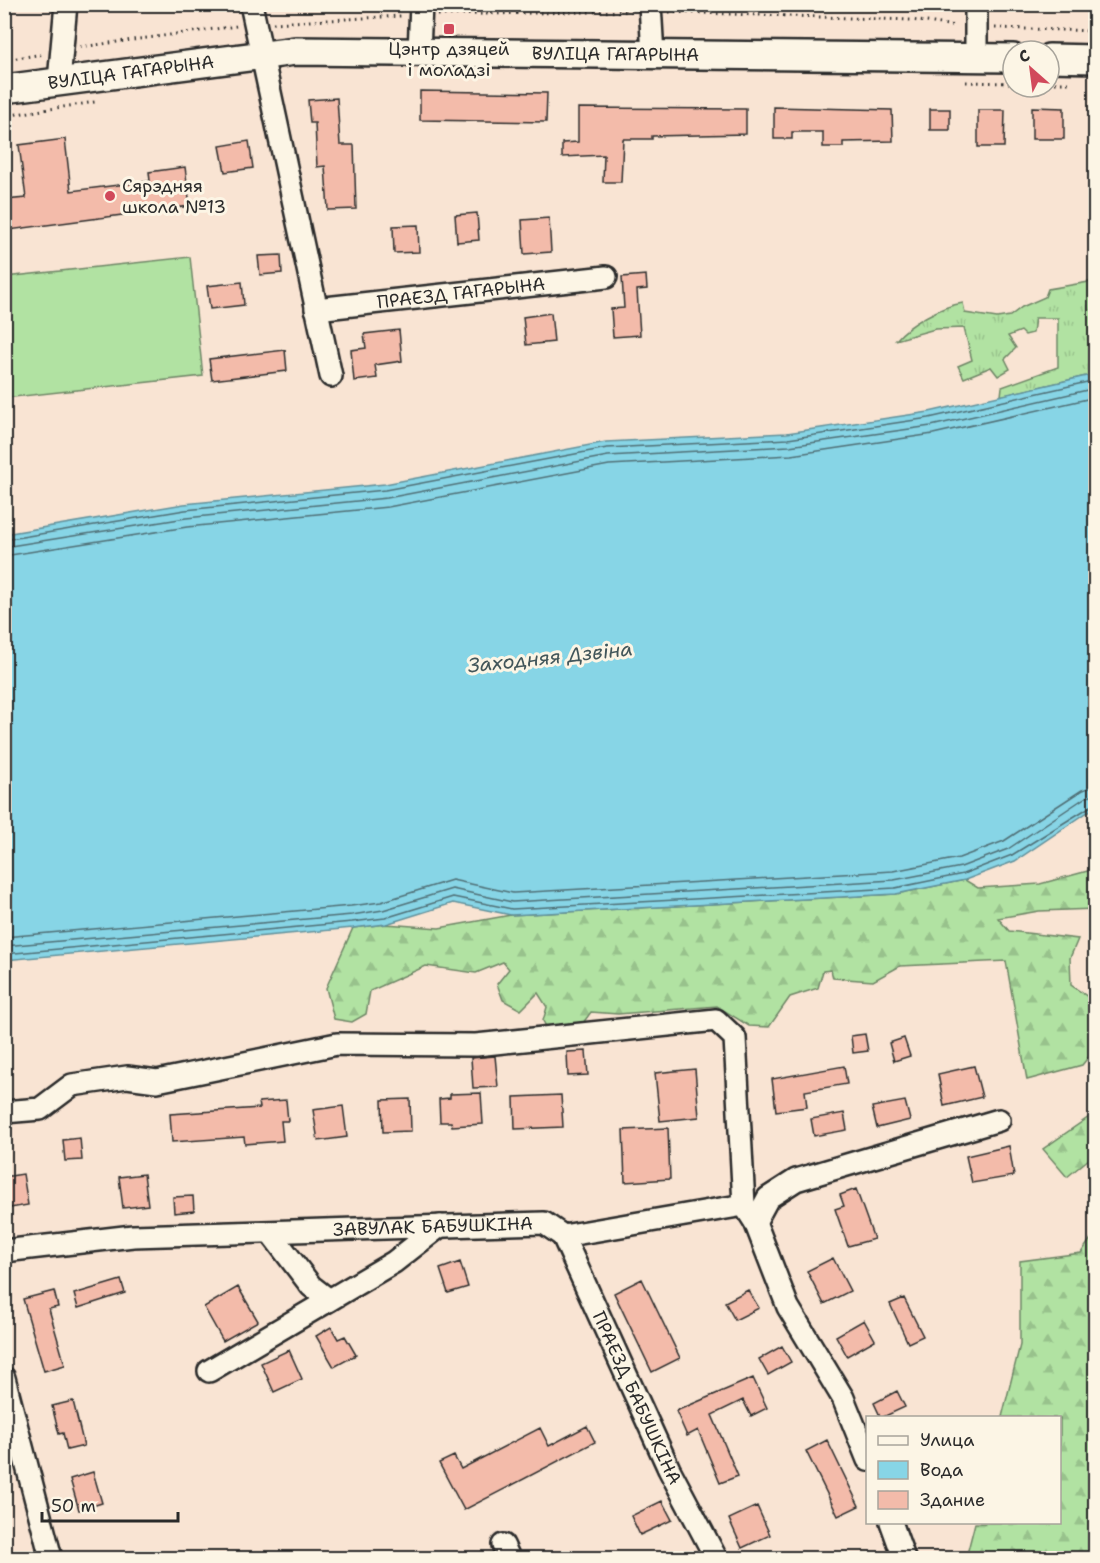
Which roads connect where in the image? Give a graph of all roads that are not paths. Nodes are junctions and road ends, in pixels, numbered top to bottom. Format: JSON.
{"nodes":[{"id":1,"x":66,"y":4,"type":"edge"},
{"id":2,"x":976,"y":4,"type":"edge"},
{"id":3,"x":651,"y":8,"type":"edge"},
{"id":4,"x":420,"y":10,"type":"edge"},
{"id":5,"x":253,"y":14,"type":"edge"},
{"id":6,"x":419,"y":52,"type":"junction"},
{"id":7,"x":263,"y":55,"type":"junction"},
{"id":8,"x":653,"y":55,"type":"junction"},
{"id":9,"x":976,"y":57,"type":"junction"},
{"id":10,"x":1001,"y":58,"type":"edge"},
{"id":11,"x":1061,"y":58,"type":"edge"},
{"id":12,"x":1095,"y":59,"type":"edge"},
{"id":13,"x":59,"y":81,"type":"junction"},
{"id":14,"x":4,"y":89,"type":"edge"},
{"id":15,"x":606,"y":277,"type":"dead end"},
{"id":16,"x":316,"y":309,"type":"junction"},
{"id":17,"x":331,"y":376,"type":"dead end"},
{"id":18,"x":4,"y":1112,"type":"edge"},
{"id":19,"x":999,"y":1120,"type":"dead end"},
{"id":20,"x":749,"y":1214,"type":"junction"},
{"id":21,"x":440,"y":1226,"type":"junction"},
{"id":22,"x":270,"y":1232,"type":"junction"},
{"id":23,"x":563,"y":1236,"type":"junction"},
{"id":24,"x":4,"y":1251,"type":"edge"},
{"id":25,"x":329,"y":1300,"type":"junction"},
{"id":26,"x":209,"y":1371,"type":"dead end"},
{"id":27,"x":4,"y":1378,"type":"edge"},
{"id":28,"x":866,"y":1457,"type":"edge"},
{"id":29,"x":892,"y":1524,"type":"edge"},
{"id":30,"x":51,"y":1558,"type":"edge"},
{"id":31,"x":717,"y":1558,"type":"edge"},
{"id":32,"x":904,"y":1558,"type":"edge"}],
"edges":[{"from":1,"to":13,"type":"street"},
{"from":2,"to":9,"type":"street"},
{"from":3,"to":8,"type":"street"},
{"from":4,"to":6,"type":"street"},
{"from":5,"to":7,"type":"street"},
{"from":6,"to":7,"type":"main road","name":"ВУЛІЦА ГАГАРЫНА"},
{"from":6,"to":8,"type":"main road","name":"ВУЛІЦА ГАГАРЫНА"},
{"from":7,"to":13,"type":"main road","name":"ВУЛІЦА ГАГАРЫНА"},
{"from":7,"to":16,"type":"street"},
{"from":8,"to":9,"type":"main road","name":"ВУЛІЦА ГАГАРЫНА"},
{"from":9,"to":10,"type":"main road","name":"ВУЛІЦА ГАГАРЫНА"},
{"from":11,"to":12,"type":"main road"},
{"from":13,"to":14,"type":"main road","name":"ВУЛІЦА ГАГАРЫНА"},
{"from":15,"to":16,"type":"street","name":"ПРАЕЗД ГАГАРЫНА"},
{"from":16,"to":17,"type":"street"},
{"from":18,"to":20,"type":"street"},
{"from":19,"to":20,"type":"street"},
{"from":20,"to":23,"type":"street"},
{"from":20,"to":28,"type":"street"},
{"from":21,"to":22,"type":"street","name":"ЗАВУЛАК БАБУШКІНА"},
{"from":21,"to":23,"type":"street","name":"ЗАВУЛАК БАБУШКІНА"},
{"from":21,"to":25,"type":"street"},
{"from":22,"to":24,"type":"street","name":"ЗАВУЛАК БАБУШКІНА"},
{"from":22,"to":25,"type":"street"},
{"from":23,"to":31,"type":"street","name":"ПРАЕЗД БАБУШКІНА"},
{"from":25,"to":26,"type":"street"},
{"from":27,"to":30,"type":"street"},
{"from":29,"to":32,"type":"street"}]}
